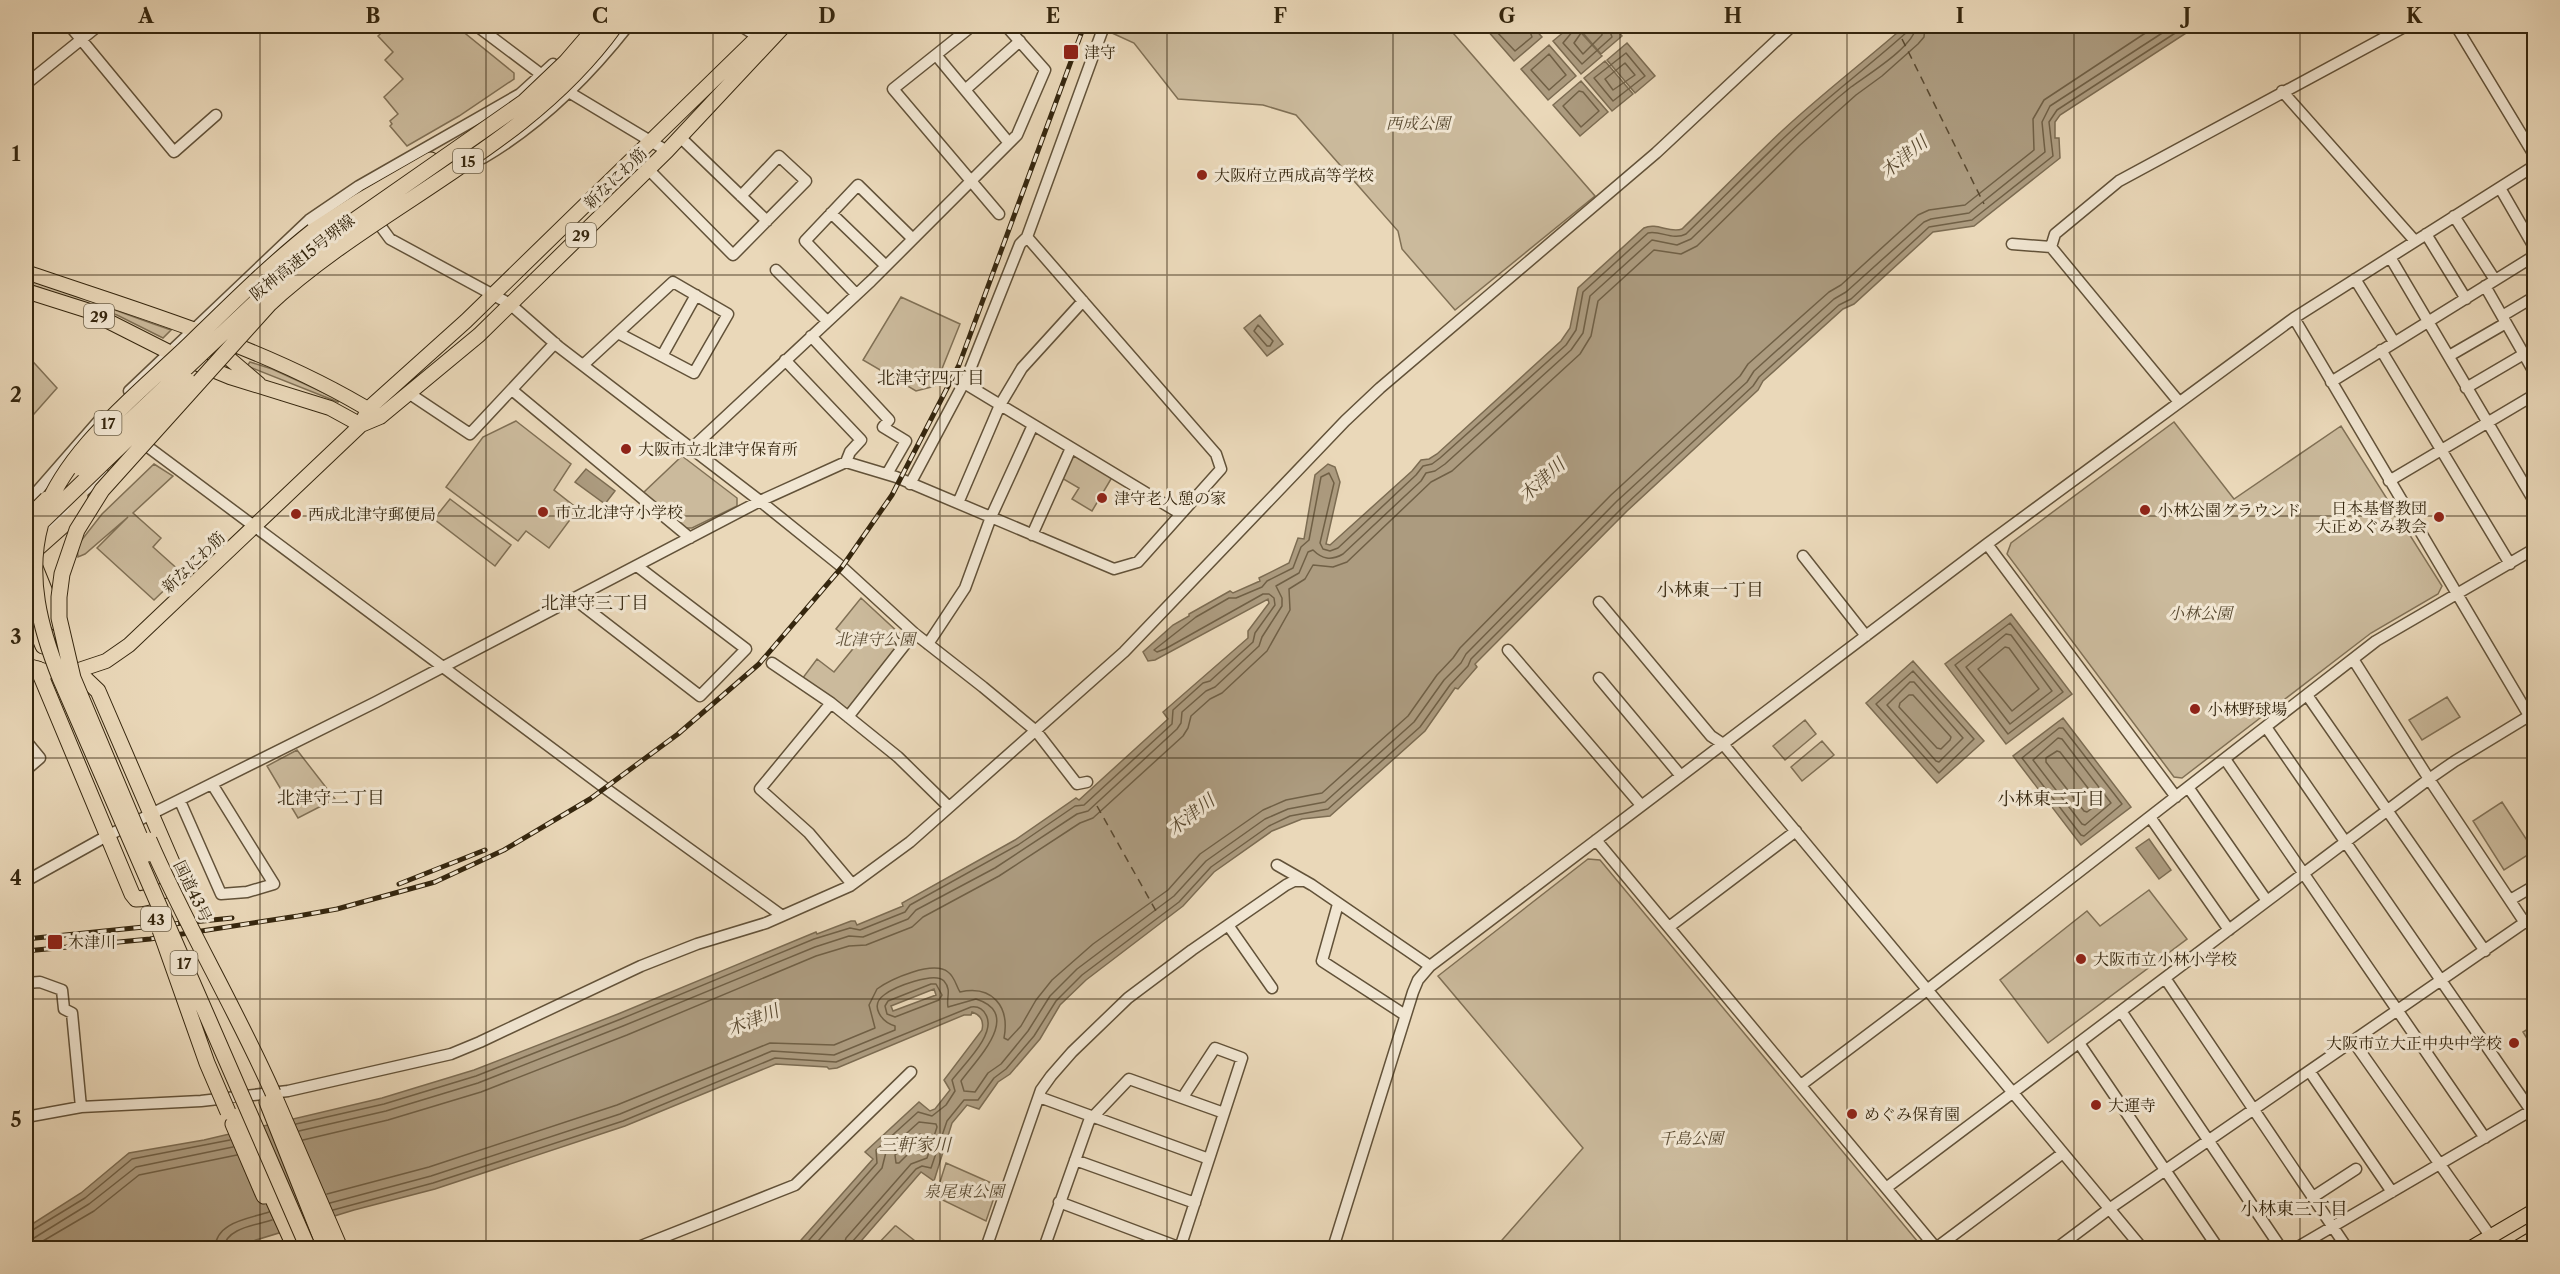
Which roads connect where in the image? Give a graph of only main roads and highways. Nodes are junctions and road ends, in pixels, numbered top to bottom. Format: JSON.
{"nodes":[{"id":1,"x":597,"y":26,"type":"edge"},
{"id":2,"x":615,"y":26,"type":"edge"},
{"id":3,"x":769,"y":26,"type":"edge"},
{"id":4,"x":784,"y":26,"type":"edge"},
{"id":5,"x":762,"y":40,"type":"junction"},
{"id":6,"x":524,"y":102,"type":"junction"},
{"id":7,"x":26,"y":272,"type":"edge"},
{"id":8,"x":26,"y":291,"type":"edge"},
{"id":9,"x":272,"y":301,"type":"junction"},
{"id":10,"x":195,"y":328,"type":"junction"},
{"id":11,"x":263,"y":388,"type":"junction"},
{"id":12,"x":374,"y":413,"type":"junction"},
{"id":13,"x":361,"y":425,"type":"junction"},
{"id":14,"x":80,"y":496,"type":"road end"},
{"id":15,"x":26,"y":520,"type":"edge"},
{"id":16,"x":26,"y":537,"type":"edge"},
{"id":17,"x":27,"y":547,"type":"edge"},
{"id":18,"x":26,"y":604,"type":"edge"},
{"id":19,"x":32,"y":667,"type":"edge"},
{"id":20,"x":77,"y":671,"type":"junction"},
{"id":21,"x":54,"y":673,"type":"junction"},
{"id":22,"x":199,"y":943,"type":"junction"},
{"id":23,"x":194,"y":1024,"type":"junction"},
{"id":24,"x":265,"y":1096,"type":"junction"},
{"id":25,"x":228,"y":1112,"type":"junction"},
{"id":26,"x":2535,"y":1211,"type":"edge"},
{"id":27,"x":2535,"y":1239,"type":"edge"},
{"id":28,"x":286,"y":1248,"type":"edge"},
{"id":29,"x":295,"y":1248,"type":"edge"},
{"id":30,"x":307,"y":1248,"type":"edge"},
{"id":31,"x":318,"y":1248,"type":"edge"},
{"id":32,"x":325,"y":1248,"type":"edge"},
{"id":33,"x":334,"y":1248,"type":"edge"},
{"id":34,"x":340,"y":1248,"type":"edge"},
{"id":35,"x":2471,"y":1248,"type":"edge"},
{"id":36,"x":2517,"y":1248,"type":"edge"}],
"edges":[{"from":1,"to":6,"type":"highway","name":"阪神高速15号堺線","number":"15","bridge":true},
{"from":2,"to":9,"type":"highway","name":"阪神高速15号堺線","number":"15","bridge":true},
{"from":3,"to":5,"type":"main road","name":"新なにわ筋","number":"29"},
{"from":4,"to":5,"type":"main road","name":"新なにわ筋","number":"29"},
{"from":5,"to":12,"type":"main road","name":"新なにわ筋","number":"29"},
{"from":5,"to":12,"type":"main road","name":"新なにわ筋","number":"29"},
{"from":6,"to":15,"type":"highway","name":"阪神高速15号堺線","number":"15","bridge":true},
{"from":6,"to":30,"type":"highway","number":"17","bridge":true},
{"from":7,"to":10,"type":"main road","number":"29"},
{"from":8,"to":11,"type":"main road","number":"29"},
{"from":9,"to":16,"type":"highway","name":"阪神高速15号堺線","number":"15","bridge":true},
{"from":9,"to":31,"type":"highway","number":"17","bridge":true},
{"from":10,"to":11,"type":"main road"},
{"from":10,"to":12,"type":"main road","number":"29"},
{"from":11,"to":13,"type":"main road","number":"29"},
{"from":12,"to":13,"type":"main road","name":"新なにわ筋","number":"29"},
{"from":13,"to":20,"type":"main road","name":"新なにわ筋","number":"29"},
{"from":14,"to":17,"type":"highway"},
{"from":17,"to":20,"type":"highway","name":"国道43号","number":"43"},
{"from":18,"to":21,"type":"highway","number":"43"},
{"from":19,"to":20,"type":"highway"},
{"from":19,"to":21,"type":"main road","name":"新なにわ筋","number":"29"},
{"from":20,"to":21,"type":"main road","name":"新なにわ筋","number":"29"},
{"from":20,"to":22,"type":"highway","name":"国道43号","number":"43","bridge":true},
{"from":21,"to":23,"type":"highway","number":"43","bridge":true},
{"from":22,"to":24,"type":"highway","bridge":true},
{"from":22,"to":34,"type":"highway","name":"国道43号","number":"43","bridge":true},
{"from":23,"to":25,"type":"highway","number":"43","bridge":true},
{"from":23,"to":30,"type":"highway","bridge":true},
{"from":24,"to":32,"type":"highway"},
{"from":24,"to":33,"type":"highway"},
{"from":25,"to":28,"type":"highway","number":"43"},
{"from":25,"to":29,"type":"highway"},
{"from":26,"to":35,"type":"main road"},
{"from":27,"to":36,"type":"main road"}]}
